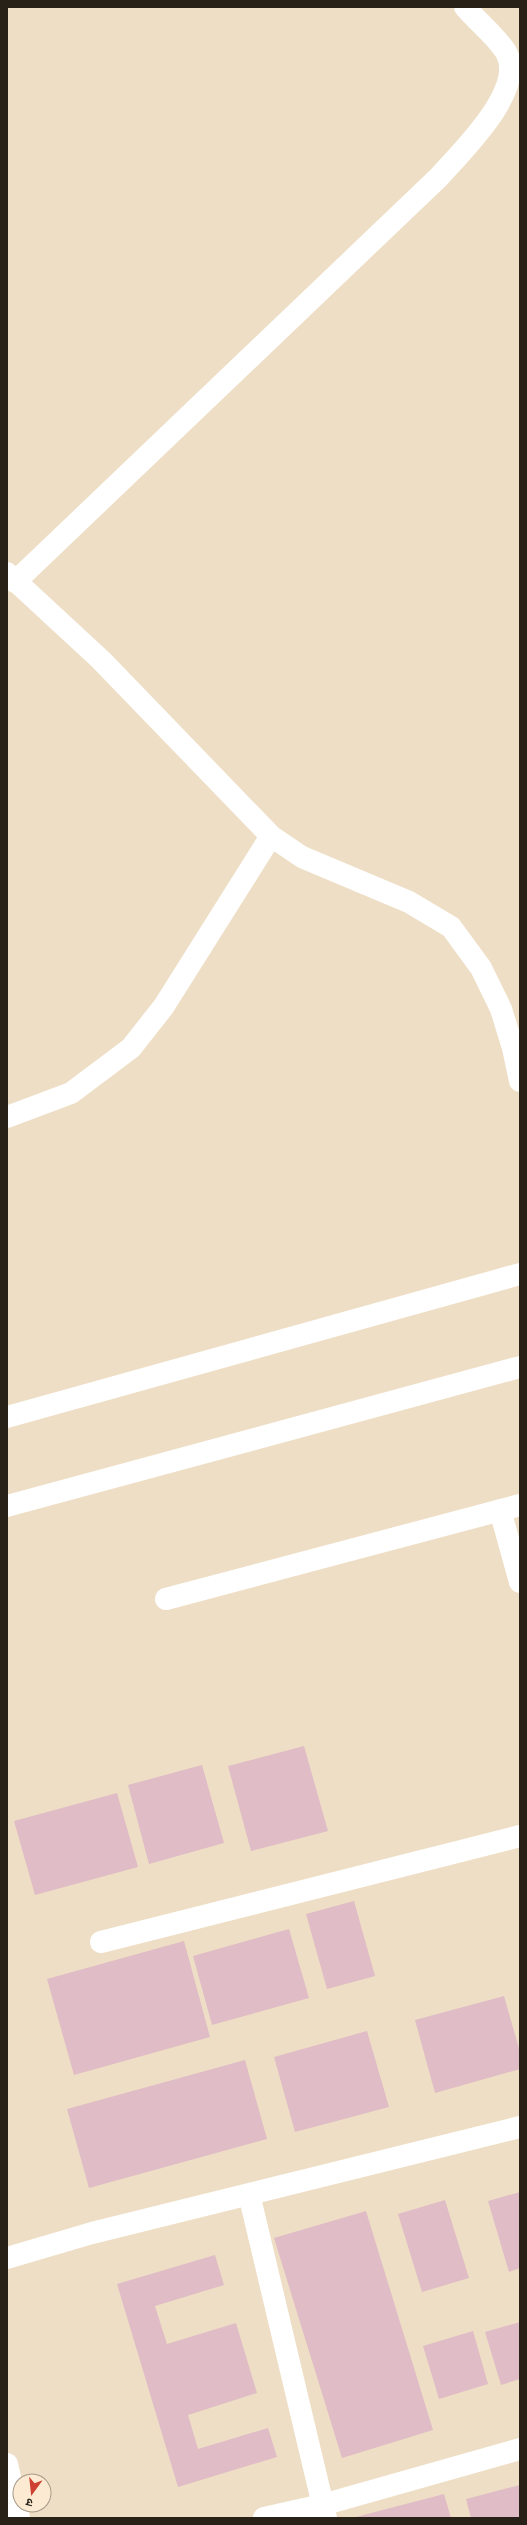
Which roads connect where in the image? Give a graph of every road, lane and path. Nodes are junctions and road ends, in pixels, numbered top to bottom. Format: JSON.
{"nodes":[{"id":1,"x":465,"y":7,"type":"edge"},
{"id":2,"x":517,"y":67,"type":"edge"},
{"id":3,"x":11,"y":577,"type":"edge"},
{"id":4,"x":271,"y":836,"type":"junction"},
{"id":5,"x":520,"y":1081,"type":"edge"},
{"id":6,"x":7,"y":1117,"type":"edge"},
{"id":7,"x":520,"y":1274,"type":"edge"},
{"id":8,"x":520,"y":1367,"type":"edge"},
{"id":9,"x":7,"y":1417,"type":"edge"},
{"id":10,"x":7,"y":1506,"type":"edge"},
{"id":11,"x":510,"y":1508,"type":"edge"},
{"id":12,"x":520,"y":1582,"type":"edge"},
{"id":13,"x":166,"y":1600,"type":"dead end"},
{"id":14,"x":520,"y":1836,"type":"edge"},
{"id":15,"x":101,"y":1942,"type":"dead end"},
{"id":16,"x":520,"y":2127,"type":"edge"},
{"id":17,"x":249,"y":2194,"type":"junction"},
{"id":18,"x":7,"y":2258,"type":"edge"},
{"id":19,"x":520,"y":2449,"type":"edge"},
{"id":20,"x":7,"y":2464,"type":"edge"},
{"id":21,"x":324,"y":2511,"type":"edge"},
{"id":22,"x":19,"y":2518,"type":"edge"},
{"id":23,"x":264,"y":2518,"type":"edge"}],
"edges":[{"from":1,"to":2,"type":"street"},
{"from":2,"to":3,"type":"street"},
{"from":3,"to":4,"type":"street"},
{"from":4,"to":5,"type":"street"},
{"from":4,"to":6,"type":"street"},
{"from":7,"to":9,"type":"street"},
{"from":8,"to":10,"type":"street"},
{"from":11,"to":12,"type":"street"},
{"from":11,"to":13,"type":"street"},
{"from":14,"to":15,"type":"street"},
{"from":16,"to":17,"type":"street"},
{"from":17,"to":18,"type":"street"},
{"from":17,"to":21,"type":"street"},
{"from":19,"to":21,"type":"street"},
{"from":20,"to":22,"type":"street"},
{"from":21,"to":23,"type":"street"}]}
